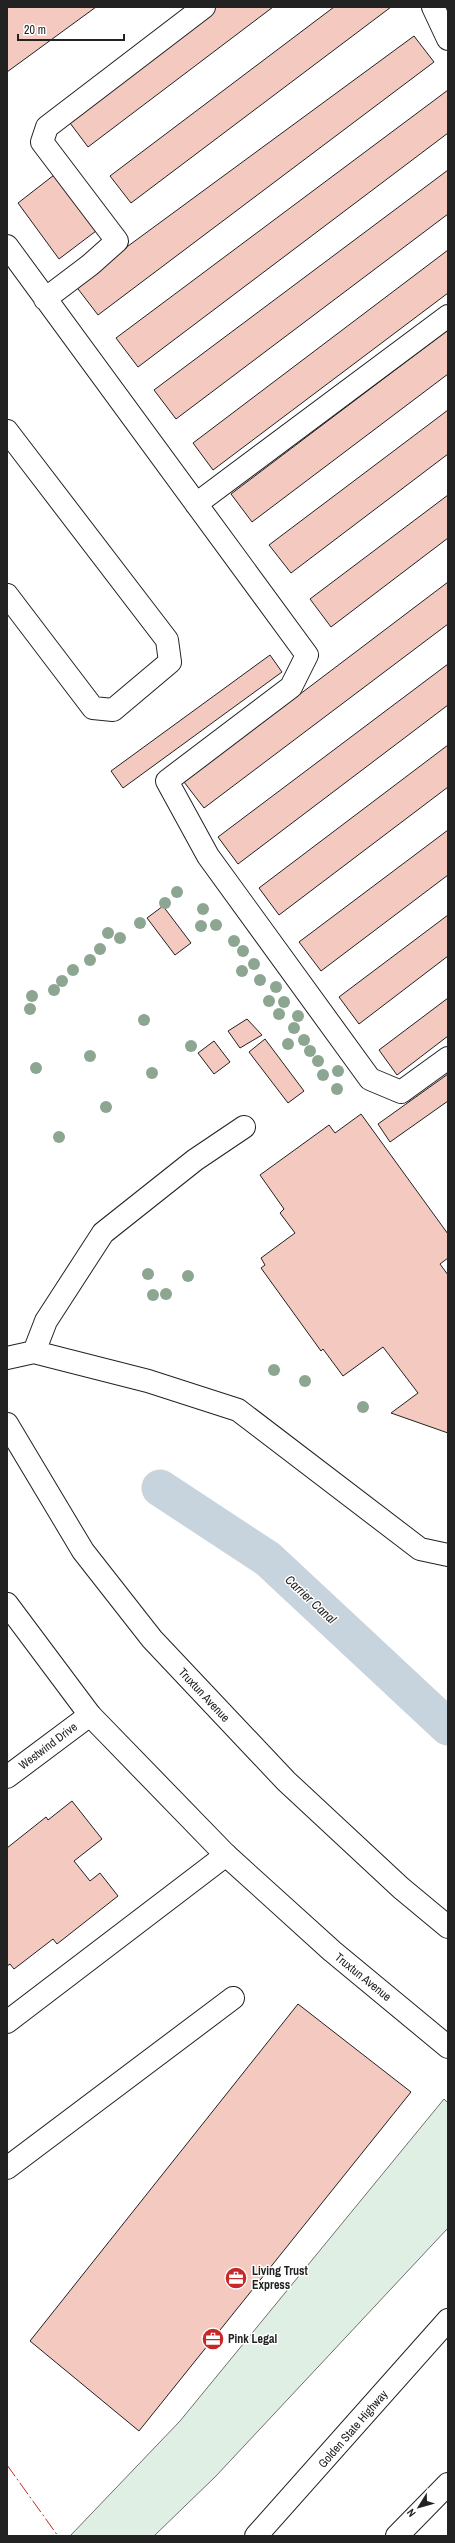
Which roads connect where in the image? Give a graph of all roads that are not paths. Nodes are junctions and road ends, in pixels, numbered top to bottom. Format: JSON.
{"nodes":[{"id":1,"x":204,"y":7,"type":"edge"},
{"id":2,"x":433,"y":7,"type":"edge"},
{"id":3,"x":448,"y":39,"type":"edge"},
{"id":4,"x":7,"y":246,"type":"edge"},
{"id":5,"x":45,"y":299,"type":"junction"},
{"id":6,"x":448,"y":316,"type":"edge"},
{"id":7,"x":7,"y":431,"type":"edge"},
{"id":8,"x":196,"y":504,"type":"junction"},
{"id":9,"x":7,"y":595,"type":"edge"},
{"id":10,"x":448,"y":1058,"type":"edge"},
{"id":11,"x":244,"y":1127,"type":"dead end"},
{"id":12,"x":34,"y":1352,"type":"junction"},
{"id":13,"x":7,"y":1358,"type":"edge"},
{"id":14,"x":7,"y":1424,"type":"edge"},
{"id":15,"x":448,"y":1555,"type":"edge"},
{"id":16,"x":7,"y":1604,"type":"edge"},
{"id":17,"x":90,"y":1715,"type":"junction"},
{"id":18,"x":7,"y":1777,"type":"edge"},
{"id":19,"x":226,"y":1855,"type":"junction"},
{"id":20,"x":448,"y":1927,"type":"edge"},
{"id":21,"x":233,"y":1998,"type":"dead end"},
{"id":22,"x":7,"y":2022,"type":"edge"},
{"id":23,"x":448,"y":2047,"type":"edge"},
{"id":24,"x":7,"y":2168,"type":"edge"},
{"id":25,"x":448,"y":2320,"type":"edge"},
{"id":26,"x":448,"y":2484,"type":"edge"},
{"id":27,"x":256,"y":2536,"type":"edge"},
{"id":28,"x":397,"y":2536,"type":"edge"}],
"edges":[{"from":1,"to":5,"type":"main road"},
{"from":2,"to":3,"type":"main road"},
{"from":4,"to":5,"type":"main road"},
{"from":5,"to":8,"type":"main road"},
{"from":6,"to":8,"type":"main road"},
{"from":7,"to":9,"type":"main road"},
{"from":8,"to":10,"type":"main road"},
{"from":11,"to":12,"type":"main road"},
{"from":12,"to":13,"type":"main road"},
{"from":12,"to":15,"type":"main road"},
{"from":14,"to":20,"type":"main road","name":"Truxtun Avenue"},
{"from":16,"to":17,"type":"main road","name":"Truxtun Avenue"},
{"from":17,"to":18,"type":"main road","name":"Westwind Drive"},
{"from":17,"to":19,"type":"main road","name":"Truxtun Avenue"},
{"from":19,"to":22,"type":"main road"},
{"from":19,"to":23,"type":"main road","name":"Truxtun Avenue"},
{"from":21,"to":24,"type":"main road"},
{"from":25,"to":27,"type":"main road","name":"Golden State Highway"},
{"from":26,"to":28,"type":"main road"}]}
